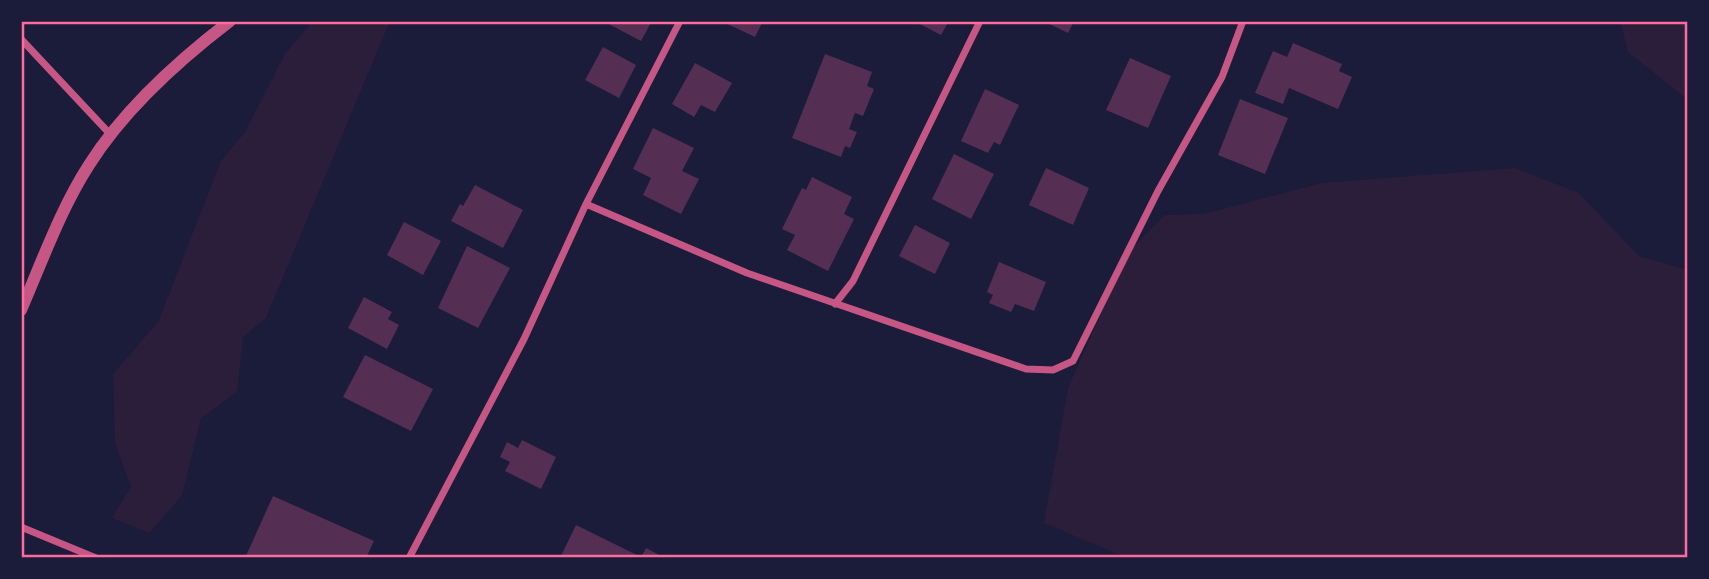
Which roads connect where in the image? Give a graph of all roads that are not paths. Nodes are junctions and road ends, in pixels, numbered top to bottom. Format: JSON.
{"nodes":[{"id":1,"x":230,"y":21,"type":"edge"},
{"id":2,"x":680,"y":21,"type":"edge"},
{"id":3,"x":980,"y":21,"type":"edge"},
{"id":4,"x":1243,"y":21,"type":"edge"},
{"id":5,"x":21,"y":39,"type":"edge"},
{"id":6,"x":110,"y":134,"type":"junction"},
{"id":7,"x":586,"y":204,"type":"junction"},
{"id":8,"x":835,"y":304,"type":"junction"},
{"id":9,"x":21,"y":310,"type":"edge"},
{"id":10,"x":21,"y":527,"type":"edge"},
{"id":11,"x":96,"y":558,"type":"edge"},
{"id":12,"x":409,"y":558,"type":"edge"}],
"edges":[{"from":1,"to":6,"type":"street"},
{"from":2,"to":7,"type":"street"},
{"from":3,"to":8,"type":"street"},
{"from":4,"to":8,"type":"street"},
{"from":5,"to":6,"type":"street"},
{"from":6,"to":9,"type":"street"},
{"from":7,"to":8,"type":"street"},
{"from":7,"to":12,"type":"street"},
{"from":10,"to":11,"type":"street"}]}
